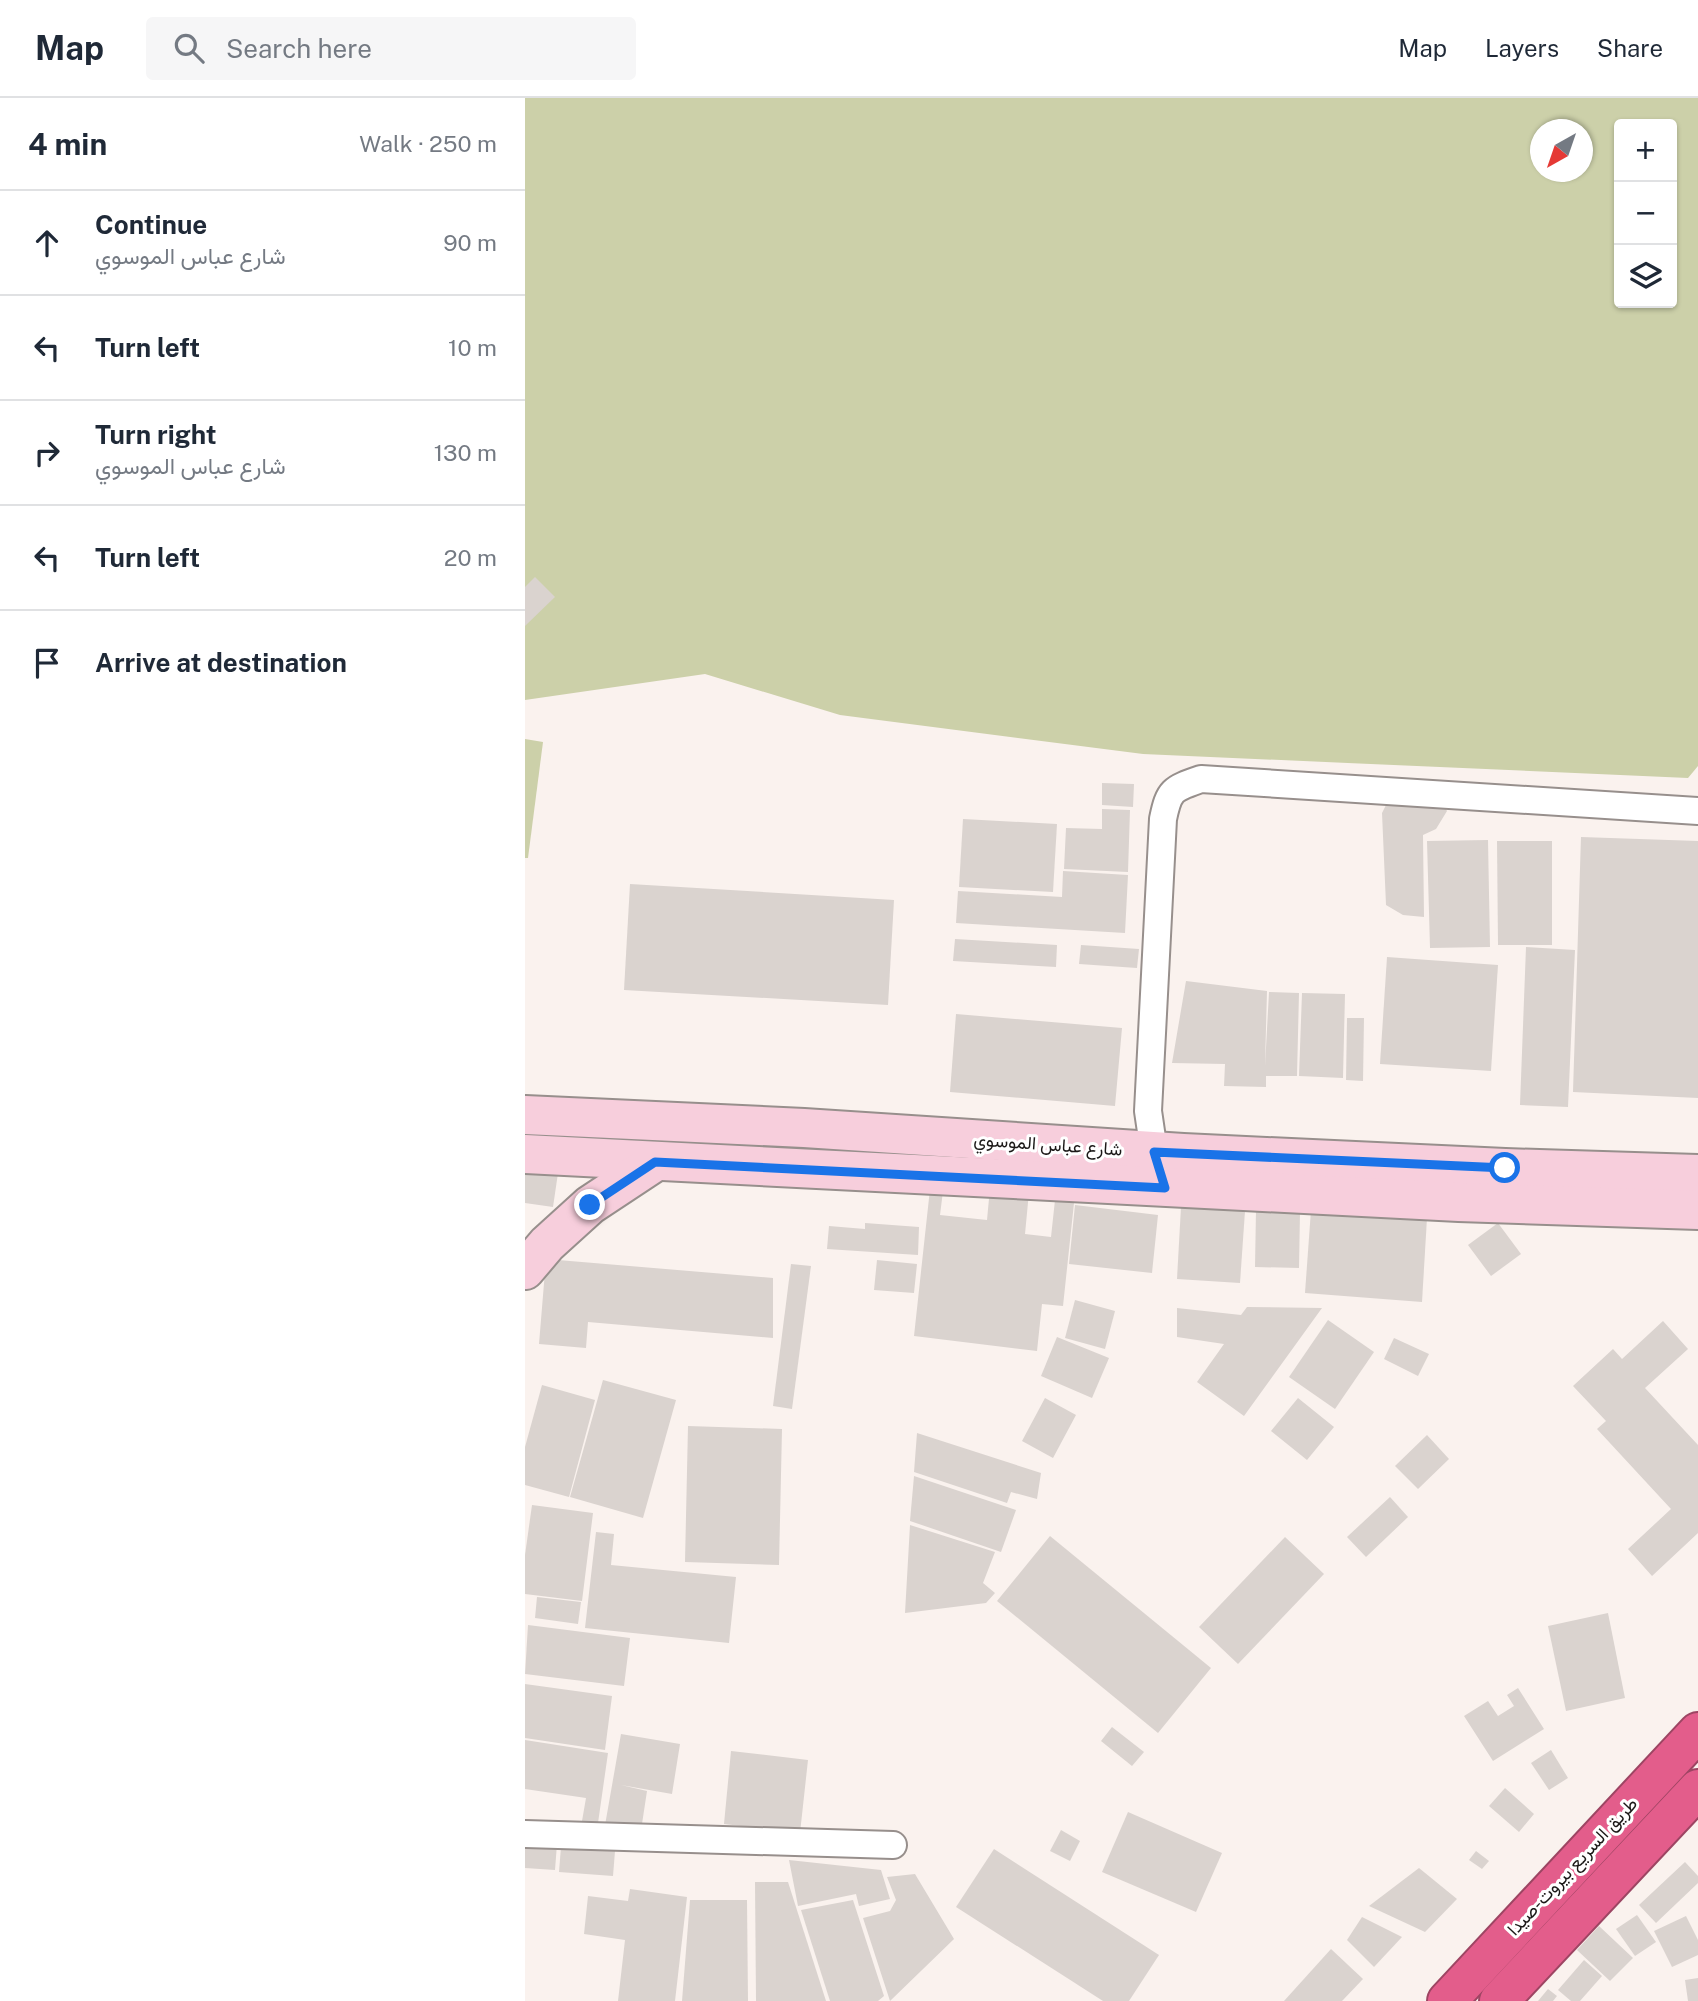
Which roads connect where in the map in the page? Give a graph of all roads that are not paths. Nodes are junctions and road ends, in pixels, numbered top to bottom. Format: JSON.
{"nodes":[{"id":1,"x":1698,"y":811,"type":"edge"},
{"id":2,"x":525,"y":1115,"type":"edge"},
{"id":3,"x":1154,"y":1152,"type":"junction"},
{"id":4,"x":525,"y":1154,"type":"edge"},
{"id":5,"x":655,"y":1162,"type":"junction"},
{"id":6,"x":1698,"y":1174,"type":"edge"},
{"id":7,"x":1165,"y":1188,"type":"junction"},
{"id":8,"x":1698,"y":1210,"type":"edge"},
{"id":9,"x":525,"y":1270,"type":"edge"},
{"id":10,"x":1698,"y":1731,"type":"edge"},
{"id":11,"x":1698,"y":1789,"type":"edge"},
{"id":12,"x":525,"y":1834,"type":"edge"},
{"id":13,"x":893,"y":1845,"type":"dead end"},
{"id":14,"x":1447,"y":2001,"type":"edge"},
{"id":15,"x":1499,"y":2001,"type":"edge"}],
"edges":[{"from":1,"to":3,"type":"street"},
{"from":2,"to":3,"type":"street","name":"شارع عباس الموسوي"},
{"from":3,"to":6,"type":"street","name":"شارع عباس الموسوي"},
{"from":3,"to":7,"type":"street"},
{"from":4,"to":5,"type":"street","name":"شارع عباس الموسوي"},
{"from":5,"to":7,"type":"street","name":"شارع عباس الموسوي"},
{"from":5,"to":9,"type":"street"},
{"from":7,"to":8,"type":"street","name":"شارع عباس الموسوي"},
{"from":10,"to":14,"type":"highway","name":"طريق السريع بيروت-صيدا"},
{"from":11,"to":15,"type":"highway"},
{"from":12,"to":13,"type":"street"}]}
